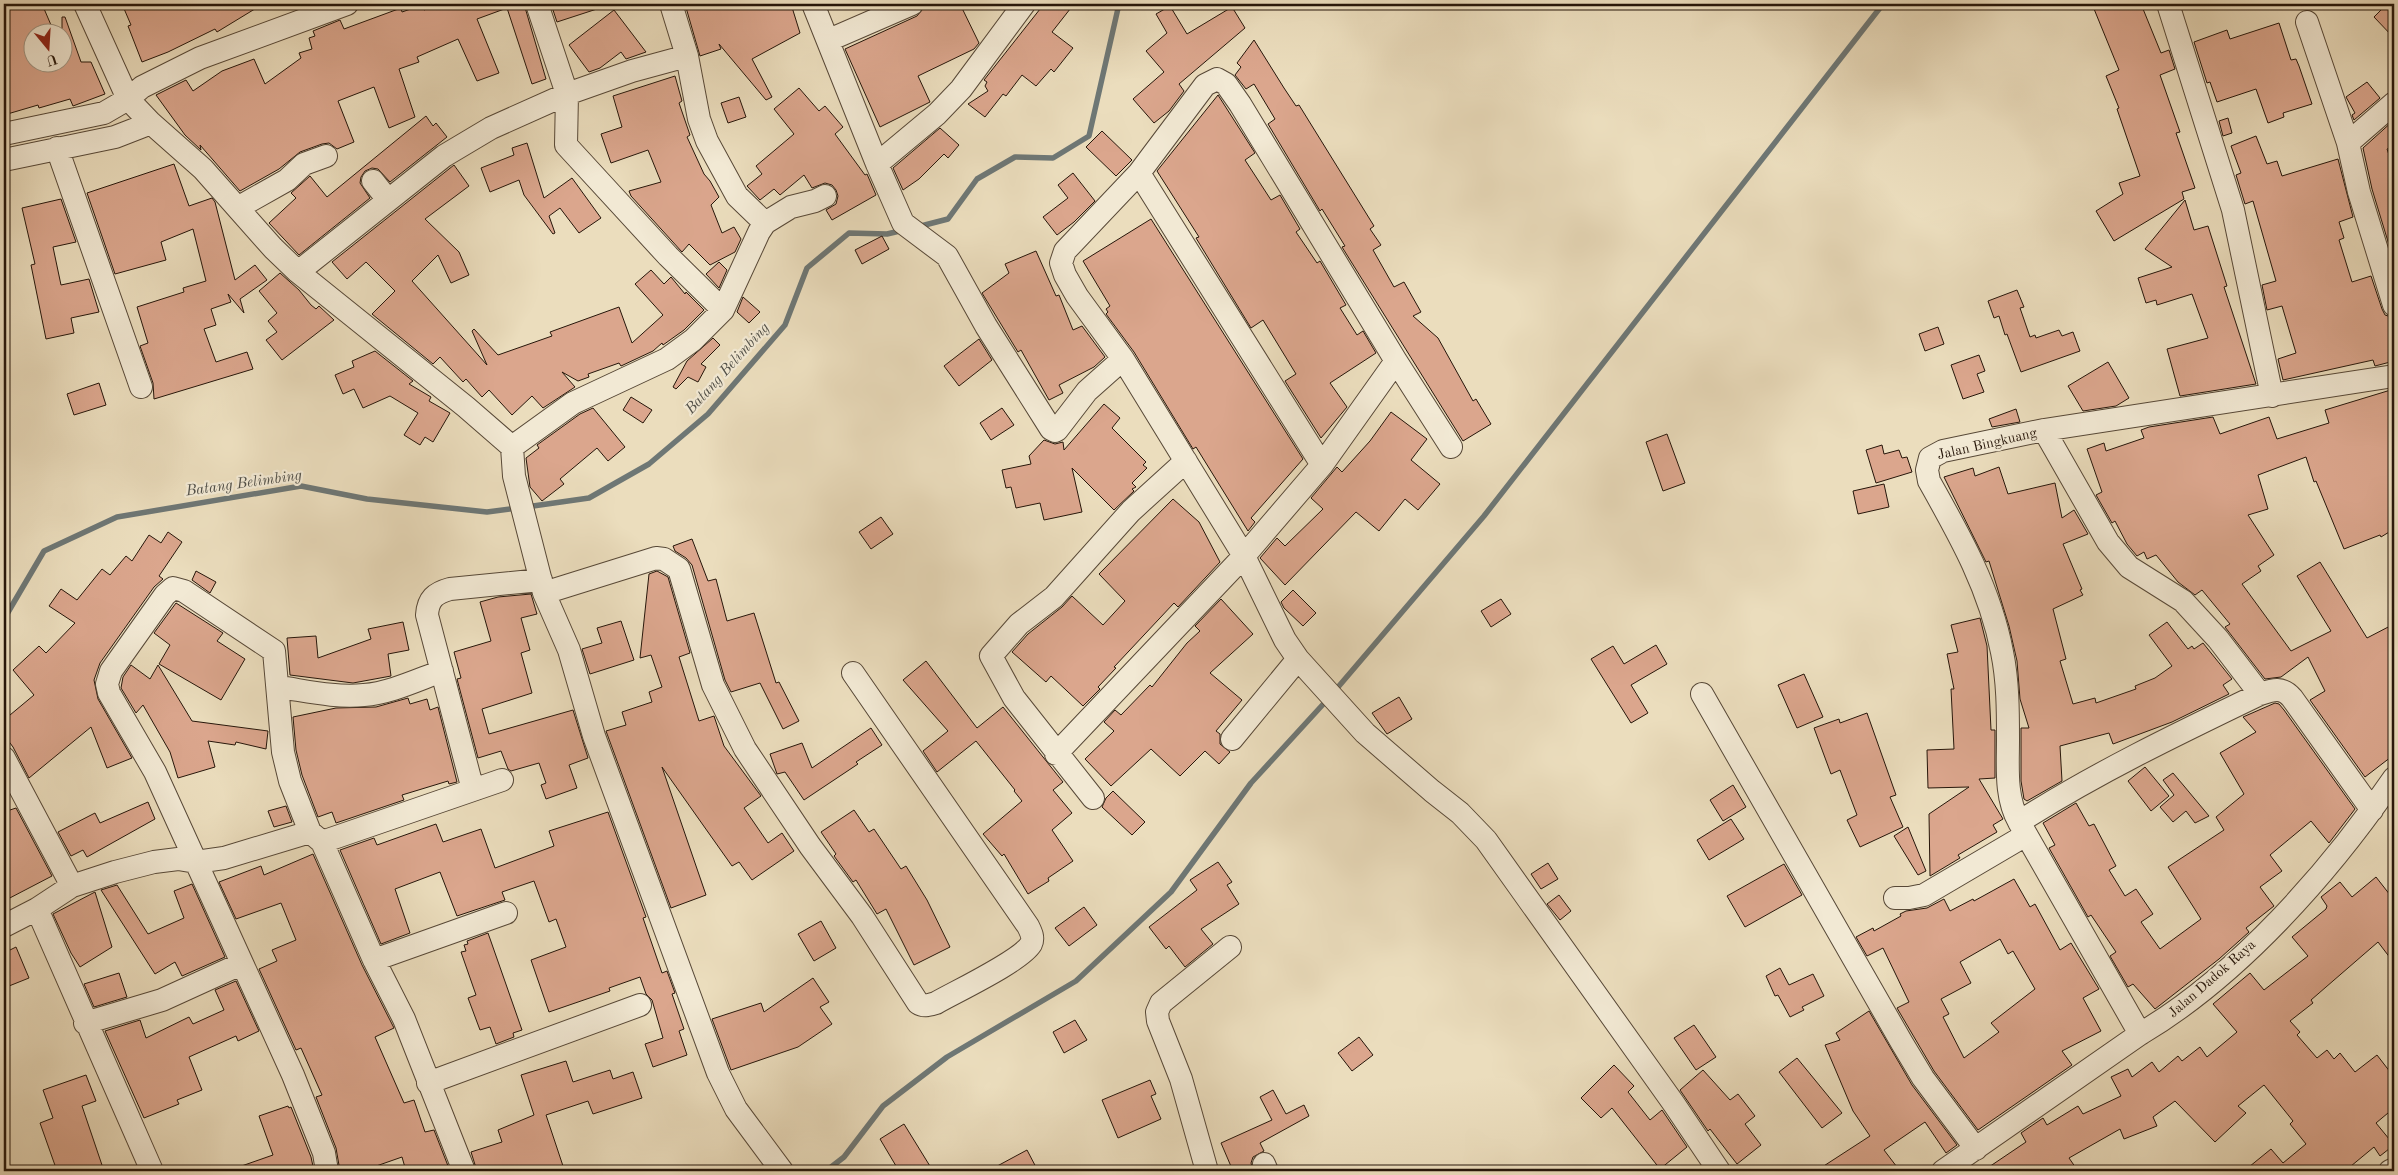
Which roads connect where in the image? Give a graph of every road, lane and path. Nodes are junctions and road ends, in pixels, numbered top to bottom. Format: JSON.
{"nodes":[{"id":1,"x":85,"y":4,"type":"edge"},
{"id":2,"x":346,"y":4,"type":"edge"},
{"id":3,"x":537,"y":4,"type":"edge"},
{"id":4,"x":671,"y":4,"type":"edge"},
{"id":5,"x":813,"y":4,"type":"edge"},
{"id":6,"x":912,"y":4,"type":"edge"},
{"id":7,"x":1024,"y":4,"type":"edge"},
{"id":8,"x":2168,"y":4,"type":"edge"},
{"id":9,"x":2307,"y":22,"type":"dead end"},
{"id":10,"x":829,"y":40,"type":"junction"},
{"id":11,"x":687,"y":56,"type":"junction"},
{"id":12,"x":567,"y":94,"type":"junction"},
{"id":13,"x":128,"y":99,"type":"junction"},
{"id":14,"x":2394,"y":103,"type":"edge"},
{"id":15,"x":151,"y":123,"type":"junction"},
{"id":16,"x":4,"y":134,"type":"edge"},
{"id":17,"x":2348,"y":143,"type":"junction"},
{"id":18,"x":58,"y":148,"type":"junction"},
{"id":19,"x":326,"y":156,"type":"dead end"},
{"id":20,"x":4,"y":160,"type":"edge"},
{"id":21,"x":877,"y":164,"type":"junction"},
{"id":22,"x":1139,"y":173,"type":"junction"},
{"id":23,"x":373,"y":181,"type":"dead end"},
{"id":24,"x":825,"y":196,"type":"dead end"},
{"id":25,"x":388,"y":200,"type":"junction"},
{"id":26,"x":239,"y":207,"type":"junction"},
{"id":27,"x":765,"y":223,"type":"junction"},
{"id":28,"x":2387,"y":256,"type":"edge"},
{"id":29,"x":298,"y":272,"type":"junction"},
{"id":30,"x":2394,"y":305,"type":"edge"},
{"id":31,"x":723,"y":310,"type":"junction"},
{"id":32,"x":1123,"y":359,"type":"junction"},
{"id":33,"x":1396,"y":361,"type":"junction"},
{"id":34,"x":2394,"y":376,"type":"edge"},
{"id":35,"x":141,"y":387,"type":"dead end"},
{"id":36,"x":2272,"y":396,"type":"junction"},
{"id":37,"x":2044,"y":430,"type":"junction"},
{"id":38,"x":512,"y":447,"type":"junction"},
{"id":39,"x":1451,"y":447,"type":"dead end"},
{"id":40,"x":1186,"y":461,"type":"junction"},
{"id":41,"x":1322,"y":465,"type":"junction"},
{"id":42,"x":1244,"y":556,"type":"junction"},
{"id":43,"x":542,"y":586,"type":"junction"},
{"id":44,"x":1304,"y":666,"type":"junction"},
{"id":45,"x":442,"y":671,"type":"junction"},
{"id":46,"x":854,"y":672,"type":"dead end"},
{"id":47,"x":279,"y":687,"type":"junction"},
{"id":48,"x":1702,"y":694,"type":"dead end"},
{"id":49,"x":2260,"y":694,"type":"junction"},
{"id":50,"x":1232,"y":739,"type":"dead end"},
{"id":51,"x":1056,"y":754,"type":"junction"},
{"id":52,"x":4,"y":758,"type":"edge"},
{"id":53,"x":2394,"y":778,"type":"edge"},
{"id":54,"x":502,"y":780,"type":"dead end"},
{"id":55,"x":473,"y":790,"type":"junction"},
{"id":56,"x":1094,"y":798,"type":"dead end"},
{"id":57,"x":2372,"y":810,"type":"junction"},
{"id":58,"x":2023,"y":829,"type":"junction"},
{"id":59,"x":316,"y":837,"type":"junction"},
{"id":60,"x":196,"y":862,"type":"junction"},
{"id":61,"x":72,"y":886,"type":"junction"},
{"id":62,"x":1895,"y":898,"type":"dead end"},
{"id":63,"x":37,"y":909,"type":"junction"},
{"id":64,"x":506,"y":913,"type":"dead end"},
{"id":65,"x":4,"y":926,"type":"edge"},
{"id":66,"x":1230,"y":947,"type":"dead end"},
{"id":67,"x":374,"y":960,"type":"junction"},
{"id":68,"x":241,"y":964,"type":"junction"},
{"id":69,"x":640,"y":1005,"type":"dead end"},
{"id":70,"x":85,"y":1023,"type":"junction"},
{"id":71,"x":2140,"y":1034,"type":"junction"},
{"id":72,"x":428,"y":1084,"type":"junction"},
{"id":73,"x":1976,"y":1149,"type":"junction"},
{"id":74,"x":2394,"y":1168,"type":"edge"},
{"id":75,"x":152,"y":1171,"type":"edge"},
{"id":76,"x":327,"y":1171,"type":"edge"},
{"id":77,"x":464,"y":1171,"type":"edge"},
{"id":78,"x":782,"y":1171,"type":"edge"},
{"id":79,"x":1207,"y":1171,"type":"edge"},
{"id":80,"x":1719,"y":1171,"type":"edge"},
{"id":81,"x":1943,"y":1171,"type":"edge"},
{"id":82,"x":2390,"y":1171,"type":"edge"}],
"edges":[{"from":1,"to":13,"type":"street"},
{"from":2,"to":13,"type":"street"},
{"from":3,"to":12,"type":"street"},
{"from":4,"to":11,"type":"street"},
{"from":5,"to":10,"type":"street"},
{"from":6,"to":10,"type":"street"},
{"from":7,"to":21,"type":"street"},
{"from":8,"to":36,"type":"street"},
{"from":9,"to":17,"type":"street"},
{"from":10,"to":21,"type":"street"},
{"from":11,"to":12,"type":"street"},
{"from":11,"to":27,"type":"street"},
{"from":12,"to":25,"type":"street"},
{"from":12,"to":31,"type":"street"},
{"from":13,"to":15,"type":"street"},
{"from":13,"to":16,"type":"street"},
{"from":14,"to":17,"type":"street"},
{"from":15,"to":18,"type":"street"},
{"from":15,"to":26,"type":"street"},
{"from":17,"to":28,"type":"street"},
{"from":18,"to":20,"type":"street"},
{"from":18,"to":35,"type":"street"},
{"from":19,"to":26,"type":"street"},
{"from":21,"to":32,"type":"street"},
{"from":22,"to":32,"type":"street"},
{"from":22,"to":33,"type":"street"},
{"from":22,"to":41,"type":"street"},
{"from":23,"to":25,"type":"street"},
{"from":24,"to":27,"type":"street"},
{"from":25,"to":29,"type":"street"},
{"from":26,"to":29,"type":"street"},
{"from":27,"to":31,"type":"street"},
{"from":28,"to":30,"type":"street"},
{"from":29,"to":38,"type":"street"},
{"from":31,"to":38,"type":"street"},
{"from":32,"to":40,"type":"street"},
{"from":33,"to":39,"type":"street"},
{"from":33,"to":41,"type":"street"},
{"from":34,"to":36,"type":"street","name":"Jalan Bingkuang"},
{"from":36,"to":37,"type":"street","name":"Jalan Bingkuang"},
{"from":37,"to":49,"type":"street"},
{"from":37,"to":58,"type":"street","name":"Jalan Bingkuang"},
{"from":38,"to":43,"type":"street"},
{"from":40,"to":42,"type":"street"},
{"from":40,"to":51,"type":"street"},
{"from":41,"to":42,"type":"street"},
{"from":42,"to":44,"type":"street"},
{"from":42,"to":51,"type":"street"},
{"from":43,"to":45,"type":"street"},
{"from":43,"to":46,"type":"street"},
{"from":43,"to":78,"type":"street"},
{"from":44,"to":50,"type":"street"},
{"from":44,"to":80,"type":"street"},
{"from":45,"to":47,"type":"street"},
{"from":45,"to":55,"type":"street"},
{"from":47,"to":59,"type":"street"},
{"from":47,"to":60,"type":"street"},
{"from":48,"to":73,"type":"street"},
{"from":49,"to":57,"type":"street"},
{"from":49,"to":58,"type":"street"},
{"from":51,"to":56,"type":"street"},
{"from":52,"to":61,"type":"street"},
{"from":53,"to":57,"type":"street","name":"Jalan Dadok Raya"},
{"from":54,"to":55,"type":"street"},
{"from":55,"to":59,"type":"street"},
{"from":57,"to":71,"type":"street","name":"Jalan Dadok Raya"},
{"from":58,"to":62,"type":"street"},
{"from":58,"to":71,"type":"street"},
{"from":59,"to":60,"type":"street"},
{"from":59,"to":67,"type":"street"},
{"from":60,"to":61,"type":"street"},
{"from":60,"to":68,"type":"street"},
{"from":61,"to":63,"type":"street"},
{"from":63,"to":65,"type":"street"},
{"from":63,"to":70,"type":"street"},
{"from":64,"to":67,"type":"street"},
{"from":66,"to":79,"type":"street"},
{"from":67,"to":72,"type":"street"},
{"from":68,"to":70,"type":"street"},
{"from":68,"to":76,"type":"street"},
{"from":69,"to":72,"type":"street"},
{"from":70,"to":75,"type":"street"},
{"from":71,"to":73,"type":"street","name":"Jalan Dadok Raya"},
{"from":72,"to":77,"type":"street"},
{"from":73,"to":81,"type":"street","name":"Jalan Dadok Raya"},
{"from":74,"to":82,"type":"street"}]}
